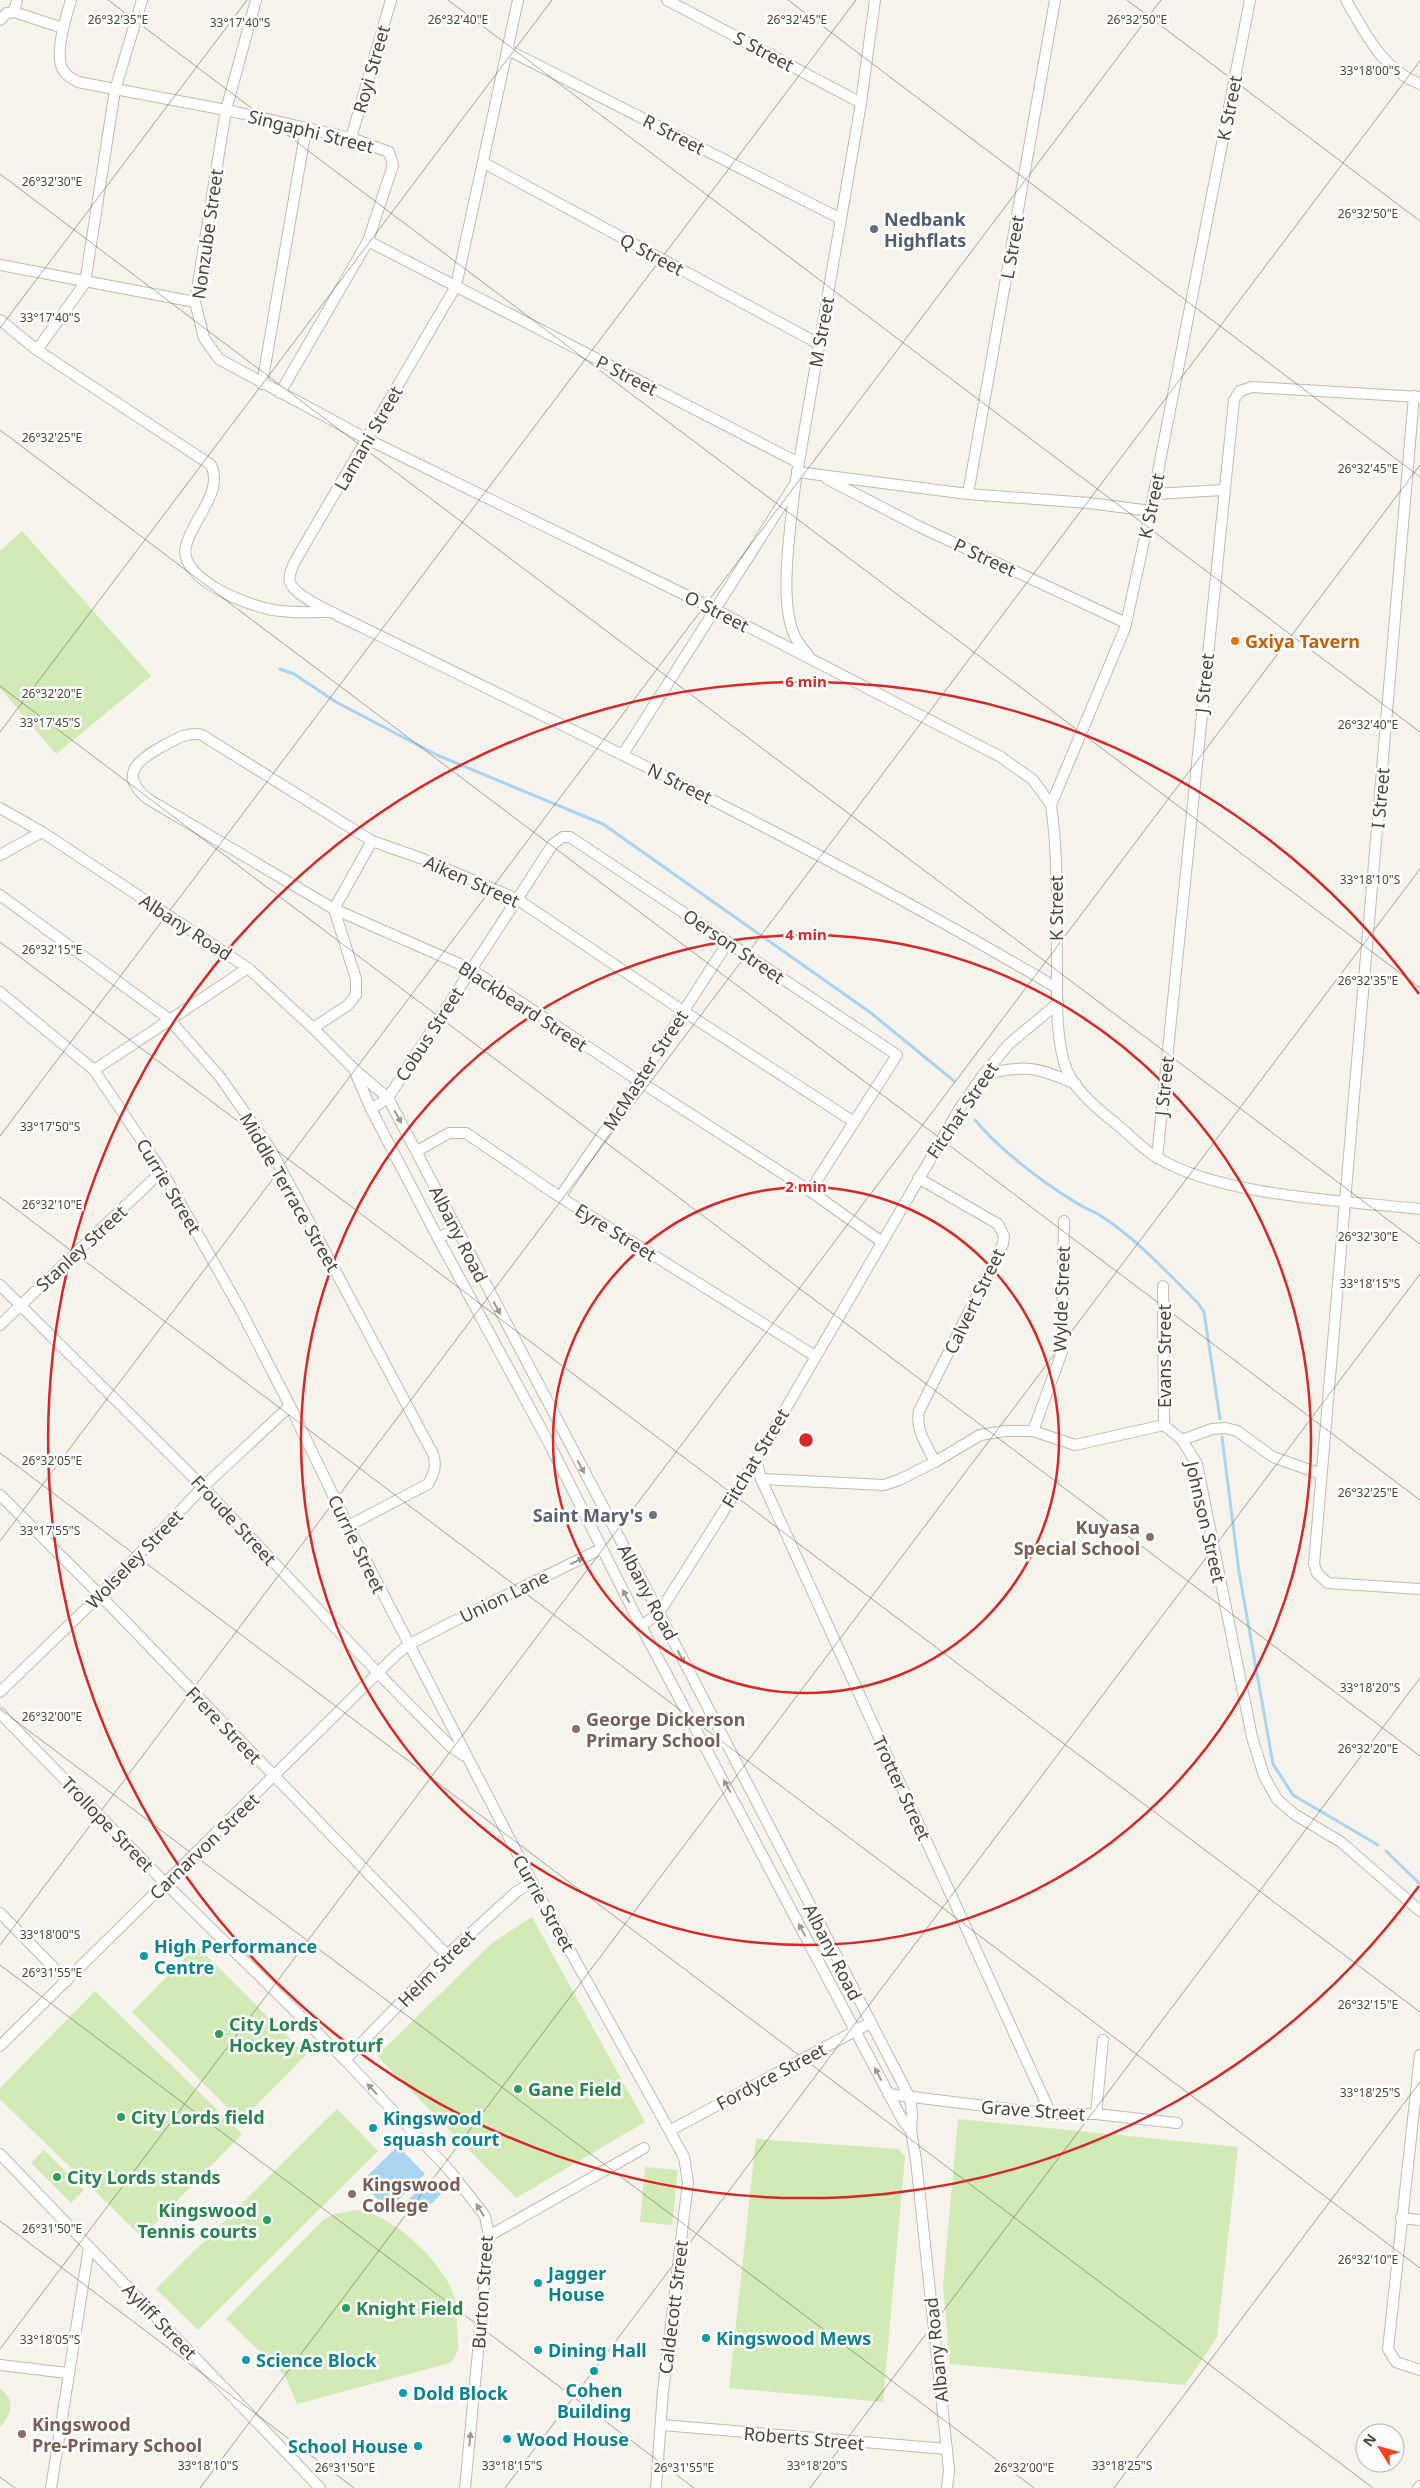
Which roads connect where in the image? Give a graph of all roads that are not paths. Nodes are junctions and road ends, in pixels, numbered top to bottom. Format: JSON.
{"nodes":[{"id":1,"x":17,"y":0,"type":"edge"},
{"id":2,"x":71,"y":0,"type":"edge"},
{"id":3,"x":142,"y":0,"type":"edge"},
{"id":4,"x":256,"y":0,"type":"edge"},
{"id":5,"x":391,"y":0,"type":"edge"},
{"id":6,"x":518,"y":0,"type":"edge"},
{"id":7,"x":667,"y":0,"type":"edge"},
{"id":8,"x":875,"y":0,"type":"edge"},
{"id":9,"x":1055,"y":0,"type":"edge"},
{"id":10,"x":1250,"y":0,"type":"edge"},
{"id":11,"x":1346,"y":0,"type":"edge"},
{"id":12,"x":14,"y":12,"type":"junction"},
{"id":13,"x":0,"y":20,"type":"edge"},
{"id":14,"x":63,"y":28,"type":"junction"},
{"id":15,"x":508,"y":50,"type":"junction"},
{"id":16,"x":1420,"y":84,"type":"edge"},
{"id":17,"x":115,"y":90,"type":"junction"},
{"id":18,"x":861,"y":103,"type":"junction"},
{"id":19,"x":226,"y":110,"type":"junction"},
{"id":20,"x":306,"y":129,"type":"junction"},
{"id":21,"x":352,"y":138,"type":"junction"},
{"id":22,"x":484,"y":163,"type":"junction"},
{"id":23,"x":841,"y":219,"type":"junction"},
{"id":24,"x":368,"y":241,"type":"junction"},
{"id":25,"x":0,"y":264,"type":"edge"},
{"id":26,"x":84,"y":282,"type":"junction"},
{"id":27,"x":456,"y":286,"type":"junction"},
{"id":28,"x":195,"y":302,"type":"junction"},
{"id":29,"x":0,"y":320,"type":"edge"},
{"id":30,"x":819,"y":344,"type":"junction"},
{"id":31,"x":37,"y":350,"type":"junction"},
{"id":32,"x":262,"y":384,"type":"junction"},
{"id":33,"x":280,"y":394,"type":"junction"},
{"id":34,"x":1417,"y":396,"type":"edge"},
{"id":35,"x":368,"y":439,"type":"junction"},
{"id":36,"x":798,"y":468,"type":"junction"},
{"id":37,"x":819,"y":475,"type":"junction"},
{"id":38,"x":795,"y":484,"type":"junction"},
{"id":39,"x":1223,"y":490,"type":"junction"},
{"id":40,"x":968,"y":494,"type":"junction"},
{"id":41,"x":1154,"y":494,"type":"junction"},
{"id":42,"x":1151,"y":511,"type":"junction"},
{"id":43,"x":295,"y":591,"type":"joint"},
{"id":44,"x":714,"y":609,"type":"junction"},
{"id":45,"x":332,"y":612,"type":"junction"},
{"id":46,"x":1126,"y":623,"type":"junction"},
{"id":47,"x":812,"y":660,"type":"junction"},
{"id":48,"x":623,"y":754,"type":"junction"},
{"id":49,"x":133,"y":773,"type":"joint"},
{"id":50,"x":1051,"y":805,"type":"junction"},
{"id":51,"x":0,"y":808,"type":"edge"},
{"id":52,"x":42,"y":832,"type":"junction"},
{"id":53,"x":570,"y":837,"type":"joint"},
{"id":54,"x":372,"y":841,"type":"junction"},
{"id":55,"x":0,"y":855,"type":"edge"},
{"id":56,"x":0,"y":895,"type":"edge"},
{"id":57,"x":517,"y":899,"type":"junction"},
{"id":58,"x":334,"y":909,"type":"junction"},
{"id":59,"x":728,"y":942,"type":"junction"},
{"id":60,"x":248,"y":968,"type":"junction"},
{"id":61,"x":471,"y":969,"type":"junction"},
{"id":62,"x":1057,"y":988,"type":"junction"},
{"id":63,"x":0,"y":992,"type":"edge"},
{"id":64,"x":1058,"y":1003,"type":"junction"},
{"id":65,"x":682,"y":1011,"type":"junction"},
{"id":66,"x":168,"y":1019,"type":"junction"},
{"id":67,"x":313,"y":1028,"type":"junction"},
{"id":68,"x":354,"y":1069,"type":"junction"},
{"id":69,"x":94,"y":1070,"type":"junction"},
{"id":70,"x":983,"y":1075,"type":"junction"},
{"id":71,"x":639,"y":1081,"type":"junction"},
{"id":72,"x":1076,"y":1084,"type":"junction"},
{"id":73,"x":388,"y":1098,"type":"junction"},
{"id":74,"x":371,"y":1109,"type":"junction"},
{"id":75,"x":854,"y":1122,"type":"junction"},
{"id":76,"x":417,"y":1151,"type":"junction"},
{"id":77,"x":1157,"y":1158,"type":"junction"},
{"id":78,"x":162,"y":1171,"type":"junction"},
{"id":79,"x":918,"y":1178,"type":"junction"},
{"id":80,"x":810,"y":1191,"type":"junction"},
{"id":81,"x":560,"y":1197,"type":"junction"},
{"id":82,"x":1345,"y":1201,"type":"junction"},
{"id":83,"x":1420,"y":1209,"type":"edge"},
{"id":84,"x":1064,"y":1221,"type":"dead end"},
{"id":85,"x":456,"y":1229,"type":"junction"},
{"id":86,"x":438,"y":1238,"type":"junction"},
{"id":87,"x":882,"y":1242,"type":"junction"},
{"id":88,"x":0,"y":1285,"type":"edge"},
{"id":89,"x":1163,"y":1286,"type":"dead end"},
{"id":90,"x":20,"y":1306,"type":"junction"},
{"id":91,"x":0,"y":1325,"type":"edge"},
{"id":92,"x":815,"y":1356,"type":"junction"},
{"id":93,"x":290,"y":1406,"type":"junction"},
{"id":94,"x":1164,"y":1426,"type":"junction"},
{"id":95,"x":1033,"y":1431,"type":"junction"},
{"id":96,"x":566,"y":1438,"type":"junction"},
{"id":97,"x":1182,"y":1440,"type":"junction"},
{"id":98,"x":551,"y":1447,"type":"junction"},
{"id":99,"x":756,"y":1460,"type":"junction"},
{"id":100,"x":935,"y":1462,"type":"junction"},
{"id":101,"x":1321,"y":1474,"type":"junction"},
{"id":102,"x":761,"y":1479,"type":"junction"},
{"id":103,"x":204,"y":1487,"type":"junction"},
{"id":104,"x":0,"y":1495,"type":"edge"},
{"id":105,"x":348,"y":1526,"type":"junction"},
{"id":106,"x":601,"y":1549,"type":"junction"},
{"id":107,"x":1420,"y":1589,"type":"edge"},
{"id":108,"x":100,"y":1595,"type":"junction"},
{"id":109,"x":659,"y":1613,"type":"junction"},
{"id":110,"x":641,"y":1626,"type":"junction"},
{"id":111,"x":408,"y":1645,"type":"junction"},
{"id":112,"x":378,"y":1673,"type":"junction"},
{"id":113,"x":0,"y":1692,"type":"edge"},
{"id":114,"x":0,"y":1713,"type":"edge"},
{"id":115,"x":715,"y":1722,"type":"junction"},
{"id":116,"x":698,"y":1733,"type":"junction"},
{"id":117,"x":466,"y":1757,"type":"junction"},
{"id":118,"x":274,"y":1777,"type":"junction"},
{"id":119,"x":768,"y":1825,"type":"junction"},
{"id":120,"x":752,"y":1835,"type":"junction"},
{"id":121,"x":532,"y":1882,"type":"junction"},
{"id":122,"x":166,"y":1884,"type":"junction"},
{"id":123,"x":1420,"y":1911,"type":"edge"},
{"id":124,"x":0,"y":1913,"type":"edge"},
{"id":125,"x":447,"y":1955,"type":"junction"},
{"id":126,"x":67,"y":1980,"type":"junction"},
{"id":127,"x":870,"y":2023,"type":"junction"},
{"id":128,"x":855,"y":2031,"type":"junction"},
{"id":129,"x":1103,"y":2040,"type":"dead end"},
{"id":130,"x":0,"y":2046,"type":"edge"},
{"id":131,"x":1420,"y":2055,"type":"edge"},
{"id":132,"x":344,"y":2060,"type":"junction"},
{"id":133,"x":888,"y":2094,"type":"junction"},
{"id":134,"x":910,"y":2098,"type":"junction"},
{"id":135,"x":1051,"y":2114,"type":"junction"},
{"id":136,"x":1096,"y":2114,"type":"junction"},
{"id":137,"x":1177,"y":2123,"type":"dead end"},
{"id":138,"x":671,"y":2130,"type":"junction"},
{"id":139,"x":911,"y":2131,"type":"junction"},
{"id":140,"x":644,"y":2148,"type":"dead end"},
{"id":141,"x":0,"y":2154,"type":"edge"},
{"id":142,"x":1401,"y":2218,"type":"junction"},
{"id":143,"x":1420,"y":2220,"type":"edge"},
{"id":144,"x":488,"y":2236,"type":"junction"},
{"id":145,"x":88,"y":2247,"type":"junction"},
{"id":146,"x":0,"y":2365,"type":"edge"},
{"id":147,"x":1420,"y":2370,"type":"edge"},
{"id":148,"x":68,"y":2373,"type":"junction"},
{"id":149,"x":662,"y":2426,"type":"junction"},
{"id":150,"x":947,"y":2449,"type":"junction"},
{"id":151,"x":52,"y":2488,"type":"edge"},
{"id":152,"x":320,"y":2488,"type":"edge"},
{"id":153,"x":465,"y":2488,"type":"edge"},
{"id":154,"x":656,"y":2488,"type":"edge"},
{"id":155,"x":947,"y":2488,"type":"edge"}],
"edges":[{"from":1,"to":12,"type":"street"},
{"from":2,"to":14,"type":"street"},
{"from":3,"to":17,"type":"street"},
{"from":4,"to":19,"type":"street","name":"Nonzube Street"},
{"from":5,"to":21,"type":"street","name":"Royi Street"},
{"from":6,"to":15,"type":"street","name":"Lamani Street"},
{"from":7,"to":18,"type":"street","name":"S Street"},
{"from":8,"to":18,"type":"street","name":"M Street"},
{"from":9,"to":40,"type":"street","name":"L Street"},
{"from":10,"to":41,"type":"street","name":"K Street"},
{"from":11,"to":16,"type":"street"},
{"from":12,"to":13,"type":"street"},
{"from":12,"to":14,"type":"street"},
{"from":14,"to":17,"type":"street","name":"Singaphi Street"},
{"from":15,"to":22,"type":"street","name":"Lamani Street"},
{"from":15,"to":23,"type":"street","name":"R Street"},
{"from":17,"to":19,"type":"street","name":"Singaphi Street"},
{"from":17,"to":26,"type":"street"},
{"from":18,"to":23,"type":"street","name":"M Street"},
{"from":19,"to":20,"type":"street","name":"Singaphi Street"},
{"from":19,"to":28,"type":"street","name":"Nonzube Street"},
{"from":20,"to":21,"type":"street","name":"Singaphi Street"},
{"from":20,"to":32,"type":"street"},
{"from":21,"to":24,"type":"street","name":"Singaphi Street"},
{"from":22,"to":27,"type":"street","name":"Lamani Street"},
{"from":22,"to":30,"type":"street","name":"Q Street"},
{"from":23,"to":30,"type":"street","name":"M Street"},
{"from":24,"to":27,"type":"street","name":"P Street"},
{"from":24,"to":33,"type":"street","name":"Singaphi Street"},
{"from":25,"to":26,"type":"street"},
{"from":26,"to":28,"type":"street"},
{"from":26,"to":31,"type":"street"},
{"from":27,"to":35,"type":"street","name":"Lamani Street"},
{"from":27,"to":36,"type":"street","name":"P Street"},
{"from":28,"to":32,"type":"street","name":"Nonzube Street"},
{"from":29,"to":31,"type":"street"},
{"from":30,"to":36,"type":"street","name":"M Street"},
{"from":31,"to":45,"type":"street"},
{"from":32,"to":33,"type":"street","name":"Nonzube Street"},
{"from":33,"to":35,"type":"street","name":"Nonzube Street"},
{"from":34,"to":39,"type":"street","name":"J Street"},
{"from":34,"to":82,"type":"street","name":"I Street"},
{"from":35,"to":43,"type":"street","name":"Lamani Street"},
{"from":35,"to":44,"type":"street","name":"O Street"},
{"from":36,"to":37,"type":"street","name":"P Street"},
{"from":36,"to":38,"type":"street","name":"M Street"},
{"from":37,"to":40,"type":"street","name":"P Street"},
{"from":37,"to":46,"type":"street","name":"P Street"},
{"from":38,"to":44,"type":"street"},
{"from":38,"to":47,"type":"street","name":"M Street"},
{"from":39,"to":41,"type":"street"},
{"from":39,"to":77,"type":"street","name":"J Street"},
{"from":40,"to":42,"type":"street","name":"P Street"},
{"from":41,"to":42,"type":"street","name":"K Street"},
{"from":42,"to":46,"type":"street","name":"K Street"},
{"from":43,"to":45,"type":"street","name":"N Street"},
{"from":44,"to":47,"type":"street","name":"O Street"},
{"from":44,"to":48,"type":"street"},
{"from":45,"to":48,"type":"street","name":"N Street"},
{"from":46,"to":50,"type":"street","name":"K Street"},
{"from":47,"to":50,"type":"street","name":"O Street"},
{"from":48,"to":62,"type":"street","name":"N Street"},
{"from":49,"to":54,"type":"street","name":"Aiken Street"},
{"from":49,"to":58,"type":"street","name":"Blackbeard Street"},
{"from":50,"to":62,"type":"street","name":"K Street"},
{"from":51,"to":52,"type":"street","name":"Albany Road"},
{"from":52,"to":55,"type":"street"},
{"from":52,"to":60,"type":"street","name":"Albany Road"},
{"from":53,"to":57,"type":"street","name":"Cobus Street"},
{"from":53,"to":59,"type":"street","name":"Oerson Street"},
{"from":54,"to":57,"type":"street","name":"Aiken Street"},
{"from":54,"to":58,"type":"street"},
{"from":56,"to":66,"type":"street","name":"Middle Terrace Street"},
{"from":57,"to":61,"type":"street","name":"Cobus Street"},
{"from":57,"to":65,"type":"street","name":"Aiken Street"},
{"from":58,"to":61,"type":"street","name":"Blackbeard Street"},
{"from":58,"to":67,"type":"street"},
{"from":59,"to":65,"type":"street","name":"McMaster Street"},
{"from":59,"to":75,"type":"street","name":"Oerson Street"},
{"from":60,"to":66,"type":"street"},
{"from":60,"to":67,"type":"street","name":"Albany Road"},
{"from":61,"to":71,"type":"street","name":"Blackbeard Street"},
{"from":61,"to":73,"type":"street","name":"Cobus Street"},
{"from":62,"to":64,"type":"street","name":"K Street"},
{"from":63,"to":69,"type":"street","name":"Currie Street"},
{"from":64,"to":70,"type":"street","name":"Fitchat Street"},
{"from":64,"to":72,"type":"street"},
{"from":65,"to":71,"type":"street","name":"McMaster Street"},
{"from":65,"to":75,"type":"street","name":"Aiken Street"},
{"from":66,"to":69,"type":"street"},
{"from":66,"to":105,"type":"street","name":"Middle Terrace Street"},
{"from":67,"to":68,"type":"street","name":"Albany Road"},
{"from":68,"to":73,"type":"street","name":"Albany Road"},
{"from":68,"to":74,"type":"street","name":"Albany Road"},
{"from":69,"to":78,"type":"street","name":"Currie Street"},
{"from":70,"to":72,"type":"street"},
{"from":70,"to":79,"type":"street","name":"Fitchat Street"},
{"from":71,"to":80,"type":"street","name":"Blackbeard Street"},
{"from":71,"to":81,"type":"street","name":"McMaster Street"},
{"from":72,"to":77,"type":"street"},
{"from":73,"to":74,"type":"street","name":"Cobus Street"},
{"from":73,"to":76,"type":"street","name":"Albany Road","one_way":true},
{"from":74,"to":86,"type":"street","name":"Albany Road"},
{"from":75,"to":80,"type":"street"},
{"from":76,"to":81,"type":"street","name":"Eyre Street"},
{"from":76,"to":85,"type":"street","name":"Albany Road"},
{"from":77,"to":82,"type":"street"},
{"from":78,"to":90,"type":"street","name":"Stanley Street"},
{"from":78,"to":93,"type":"street","name":"Currie Street"},
{"from":79,"to":87,"type":"street","name":"Fitchat Street"},
{"from":79,"to":100,"type":"street","name":"Calvert Street"},
{"from":80,"to":87,"type":"street","name":"Blackbeard Street"},
{"from":81,"to":92,"type":"street","name":"Eyre Street"},
{"from":82,"to":83,"type":"street"},
{"from":82,"to":101,"type":"street","name":"I Street"},
{"from":84,"to":95,"type":"street","name":"Wylde Street"},
{"from":85,"to":86,"type":"street"},
{"from":85,"to":96,"type":"street","name":"Albany Road","one_way":true},
{"from":86,"to":98,"type":"street","name":"Albany Road"},
{"from":87,"to":92,"type":"street","name":"Fitchat Street"},
{"from":88,"to":90,"type":"street","name":"Froude Street"},
{"from":89,"to":94,"type":"street","name":"Evans Street"},
{"from":90,"to":91,"type":"street","name":"Stanley Street"},
{"from":90,"to":103,"type":"street","name":"Froude Street"},
{"from":92,"to":99,"type":"street","name":"Fitchat Street"},
{"from":93,"to":103,"type":"street","name":"Wolseley Street"},
{"from":93,"to":105,"type":"street","name":"Currie Street"},
{"from":94,"to":95,"type":"street"},
{"from":94,"to":97,"type":"street","name":"Johnson Street"},
{"from":95,"to":100,"type":"street"},
{"from":96,"to":98,"type":"street"},
{"from":96,"to":109,"type":"street","name":"Albany Road","one_way":true},
{"from":97,"to":101,"type":"street"},
{"from":97,"to":123,"type":"street","name":"Johnson Street"},
{"from":98,"to":106,"type":"street","name":"Albany Road"},
{"from":99,"to":102,"type":"street","name":"Trotter Street"},
{"from":99,"to":109,"type":"street","name":"Fitchat Street"},
{"from":100,"to":102,"type":"street"},
{"from":101,"to":107,"type":"street","name":"I Street"},
{"from":102,"to":135,"type":"street","name":"Trotter Street"},
{"from":103,"to":108,"type":"street","name":"Wolseley Street"},
{"from":103,"to":112,"type":"street","name":"Froude Street"},
{"from":104,"to":108,"type":"street","name":"Frere Street"},
{"from":105,"to":111,"type":"street","name":"Currie Street"},
{"from":110,"to":106,"type":"street","name":"Albany Road","one_way":true},
{"from":111,"to":106,"type":"street","name":"Union Lane","one_way":true},
{"from":108,"to":113,"type":"street","name":"Wolseley Street"},
{"from":108,"to":118,"type":"street","name":"Frere Street"},
{"from":109,"to":110,"type":"street","name":"Fitchat Street"},
{"from":109,"to":115,"type":"street","name":"Albany Road","one_way":true},
{"from":110,"to":116,"type":"street","name":"Albany Road"},
{"from":111,"to":112,"type":"street","name":"Carnarvon Street"},
{"from":111,"to":117,"type":"street","name":"Currie Street"},
{"from":112,"to":117,"type":"street","name":"Froude Street"},
{"from":112,"to":118,"type":"street","name":"Carnarvon Street"},
{"from":114,"to":122,"type":"street","name":"Trollope Street"},
{"from":115,"to":116,"type":"street"},
{"from":115,"to":119,"type":"street","name":"Albany Road"},
{"from":120,"to":116,"type":"street","name":"Albany Road","one_way":true},
{"from":117,"to":121,"type":"street","name":"Currie Street"},
{"from":118,"to":122,"type":"street","name":"Carnarvon Street"},
{"from":118,"to":125,"type":"street","name":"Frere Street"},
{"from":119,"to":120,"type":"street"},
{"from":119,"to":127,"type":"street","name":"Albany Road"},
{"from":128,"to":120,"type":"street","name":"Albany Road","one_way":true},
{"from":121,"to":125,"type":"street","name":"Helm Street"},
{"from":121,"to":138,"type":"street","name":"Currie Street"},
{"from":122,"to":126,"type":"street","name":"Carnarvon Street"},
{"from":122,"to":132,"type":"street","name":"Trollope Street"},
{"from":124,"to":126,"type":"street"},
{"from":125,"to":132,"type":"street","name":"Helm Street"},
{"from":126,"to":130,"type":"street","name":"Carnarvon Street"},
{"from":127,"to":128,"type":"street","name":"Fordyce Street"},
{"from":127,"to":134,"type":"street","name":"Albany Road"},
{"from":133,"to":128,"type":"street","name":"Albany Road","one_way":true},
{"from":128,"to":138,"type":"street","name":"Fordyce Street"},
{"from":129,"to":136,"type":"street"},
{"from":131,"to":142,"type":"street"},
{"from":144,"to":132,"type":"street","name":"Burton Street","one_way":true},
{"from":133,"to":134,"type":"street","name":"Grave Street"},
{"from":133,"to":139,"type":"street","name":"Albany Road"},
{"from":134,"to":135,"type":"street","name":"Grave Street"},
{"from":134,"to":139,"type":"street","name":"Albany Road"},
{"from":135,"to":136,"type":"street","name":"Grave Street"},
{"from":136,"to":137,"type":"street","name":"Grave Street"},
{"from":138,"to":149,"type":"street","name":"Caldecott Street"},
{"from":139,"to":150,"type":"street","name":"Albany Road"},
{"from":140,"to":144,"type":"street"},
{"from":141,"to":145,"type":"street","name":"Ayliff Street"},
{"from":142,"to":143,"type":"street"},
{"from":142,"to":147,"type":"street"},
{"from":153,"to":144,"type":"street","name":"Burton Street","one_way":true},
{"from":145,"to":148,"type":"street"},
{"from":145,"to":152,"type":"street","name":"Ayliff Street"},
{"from":146,"to":148,"type":"street"},
{"from":148,"to":151,"type":"street"},
{"from":149,"to":150,"type":"street","name":"Roberts Street"},
{"from":149,"to":154,"type":"street","name":"Caldecott Street"},
{"from":150,"to":155,"type":"street","name":"Albany Road"}]}
